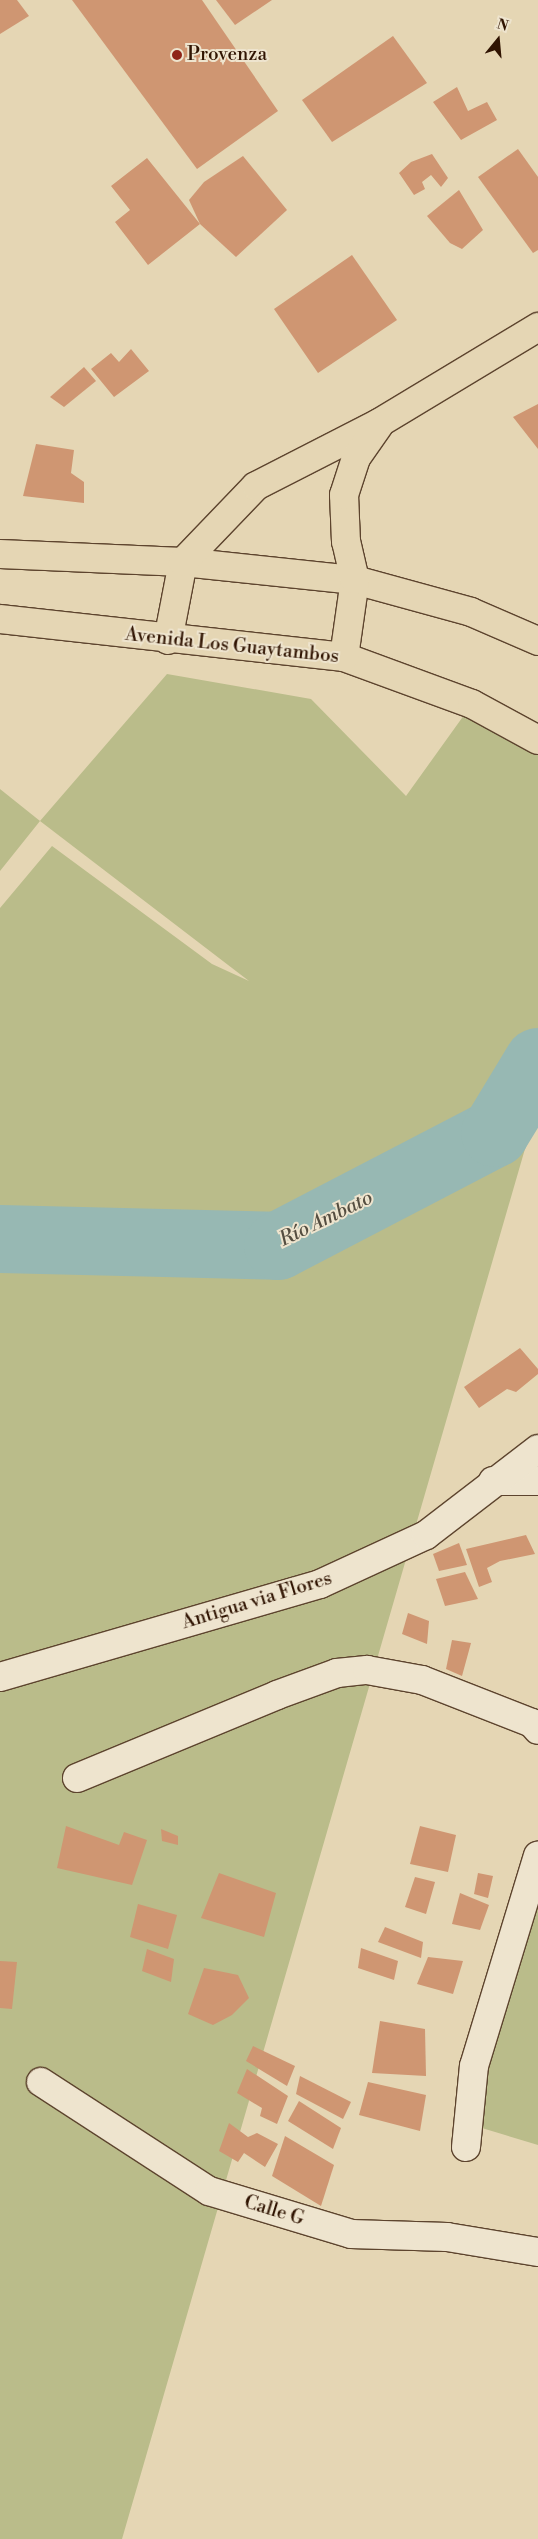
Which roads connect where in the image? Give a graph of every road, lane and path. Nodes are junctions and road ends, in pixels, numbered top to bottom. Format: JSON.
{"nodes":[{"id":1,"x":538,"y":327,"type":"edge"},
{"id":2,"x":380,"y":423,"type":"junction"},
{"id":3,"x":0,"y":554,"type":"edge"},
{"id":4,"x":183,"y":562,"type":"junction"},
{"id":5,"x":355,"y":580,"type":"junction"},
{"id":6,"x":0,"y":619,"type":"edge"},
{"id":7,"x":168,"y":640,"type":"junction"},
{"id":8,"x":538,"y":641,"type":"edge"},
{"id":9,"x":344,"y":657,"type":"junction"},
{"id":10,"x":538,"y":740,"type":"edge"},
{"id":11,"x":538,"y":1450,"type":"edge"},
{"id":12,"x":493,"y":1481,"type":"junction"},
{"id":13,"x":538,"y":1481,"type":"edge"},
{"id":14,"x":0,"y":1677,"type":"edge"},
{"id":15,"x":536,"y":1722,"type":"edge"},
{"id":16,"x":77,"y":1778,"type":"dead end"},
{"id":17,"x":538,"y":1856,"type":"edge"},
{"id":18,"x":41,"y":2082,"type":"dead end"},
{"id":19,"x":466,"y":2147,"type":"dead end"},
{"id":20,"x":538,"y":2252,"type":"edge"}],
"edges":[{"from":1,"to":2,"type":"main road"},
{"from":2,"to":4,"type":"main road"},
{"from":2,"to":5,"type":"main road"},
{"from":3,"to":4,"type":"main road"},
{"from":4,"to":5,"type":"main road"},
{"from":4,"to":7,"type":"main road"},
{"from":5,"to":8,"type":"main road"},
{"from":5,"to":9,"type":"main road"},
{"from":6,"to":7,"type":"main road","name":"Avenida Los Guaytambos"},
{"from":7,"to":9,"type":"main road","name":"Avenida Los Guaytambos"},
{"from":9,"to":10,"type":"main road","name":"Avenida Los Guaytambos"},
{"from":11,"to":12,"type":"street","name":"Antigua via Flores"},
{"from":12,"to":13,"type":"street"},
{"from":12,"to":14,"type":"street","name":"Antigua via Flores"},
{"from":15,"to":16,"type":"street"},
{"from":17,"to":19,"type":"street"},
{"from":18,"to":20,"type":"street","name":"Calle G"}]}
